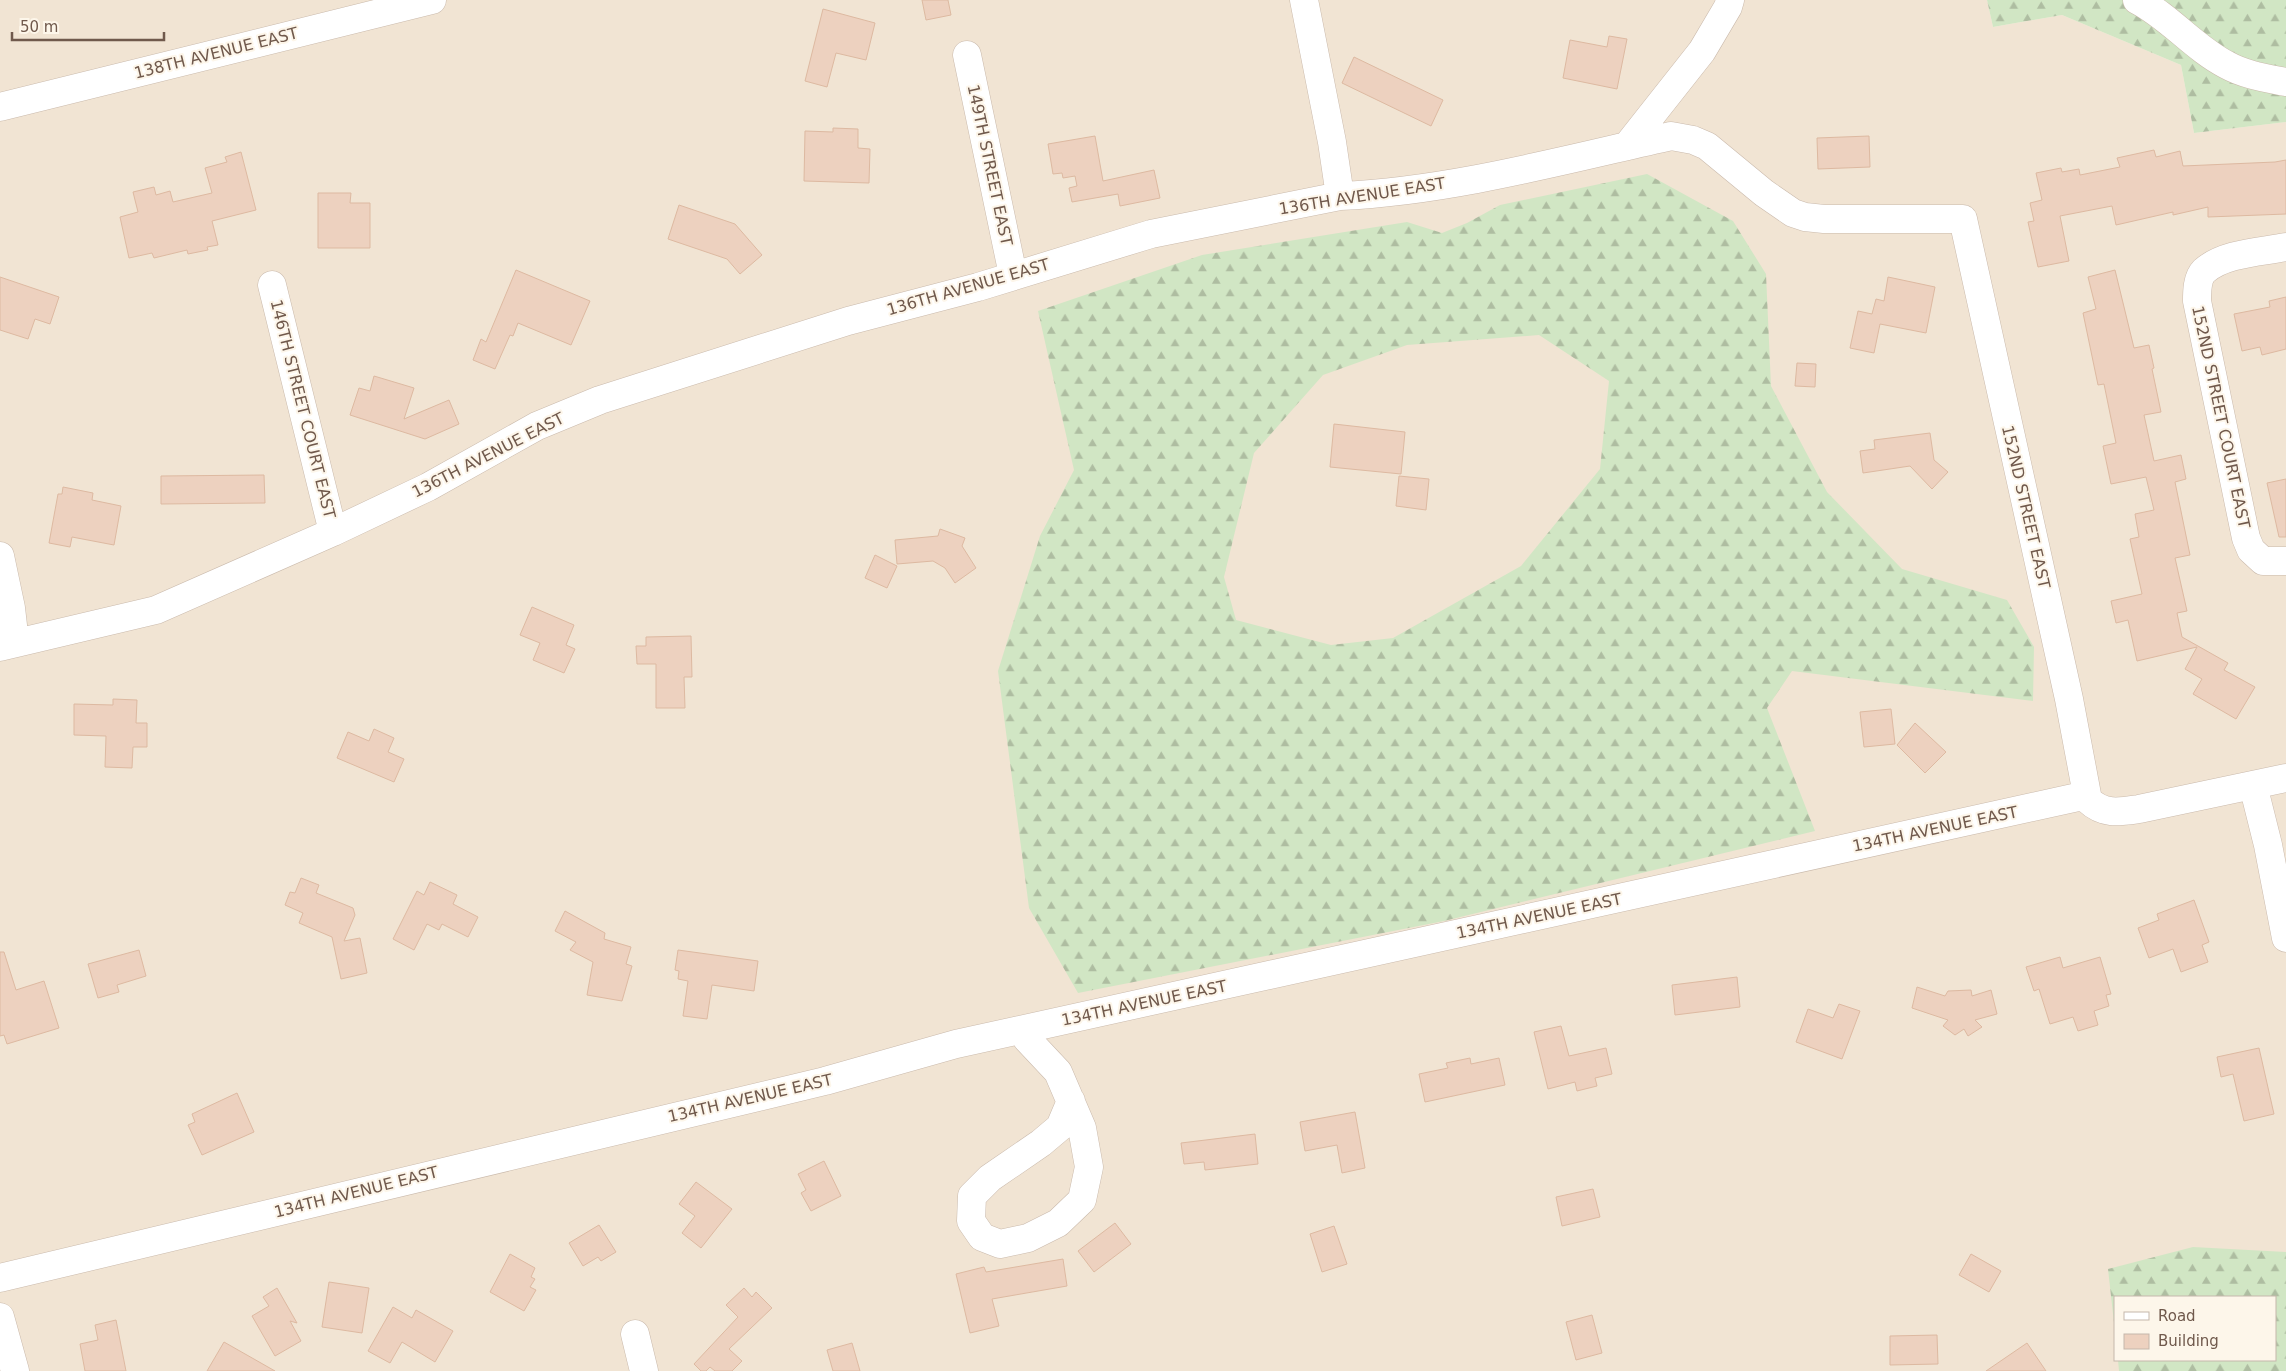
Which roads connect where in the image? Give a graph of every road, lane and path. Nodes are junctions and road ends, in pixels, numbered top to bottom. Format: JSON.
{"nodes":[{"id":1,"x":432,"y":0,"type":"edge"},
{"id":2,"x":1304,"y":0,"type":"edge"},
{"id":3,"x":1730,"y":0,"type":"edge"},
{"id":4,"x":2137,"y":0,"type":"edge"},
{"id":5,"x":967,"y":56,"type":"dead end"},
{"id":6,"x":2286,"y":82,"type":"edge"},
{"id":7,"x":0,"y":107,"type":"edge"},
{"id":8,"x":1627,"y":146,"type":"junction"},
{"id":9,"x":1340,"y":196,"type":"junction"},
{"id":10,"x":1963,"y":219,"type":"joint"},
{"id":11,"x":2286,"y":247,"type":"edge"},
{"id":12,"x":1013,"y":274,"type":"junction"},
{"id":13,"x":272,"y":285,"type":"dead end"},
{"id":14,"x":333,"y":532,"type":"junction"},
{"id":15,"x":0,"y":556,"type":"edge"},
{"id":16,"x":2275,"y":561,"type":"edge"},
{"id":17,"x":7,"y":645,"type":"edge"},
{"id":18,"x":2286,"y":778,"type":"edge"},
{"id":19,"x":2253,"y":785,"type":"junction"},
{"id":20,"x":2087,"y":795,"type":"junction"},
{"id":21,"x":2286,"y":938,"type":"edge"},
{"id":22,"x":1022,"y":1030,"type":"junction"},
{"id":23,"x":1071,"y":1101,"type":"junction"},
{"id":24,"x":0,"y":1278,"type":"edge"},
{"id":25,"x":0,"y":1317,"type":"edge"},
{"id":26,"x":635,"y":1334,"type":"dead end"},
{"id":27,"x":15,"y":1371,"type":"edge"},
{"id":28,"x":644,"y":1371,"type":"edge"}],
"edges":[{"from":1,"to":7,"type":"street","name":"138TH AVENUE EAST"},
{"from":2,"to":9,"type":"street"},
{"from":3,"to":8,"type":"street"},
{"from":4,"to":6,"type":"street"},
{"from":5,"to":12,"type":"street","name":"149TH STREET EAST"},
{"from":8,"to":9,"type":"street","name":"136TH AVENUE EAST"},
{"from":8,"to":10,"type":"street","name":"136TH AVENUE EAST"},
{"from":9,"to":12,"type":"street","name":"136TH AVENUE EAST"},
{"from":10,"to":20,"type":"street","name":"152ND STREET EAST"},
{"from":11,"to":16,"type":"street","name":"152ND STREET COURT EAST"},
{"from":12,"to":14,"type":"street","name":"136TH AVENUE EAST"},
{"from":13,"to":14,"type":"street","name":"146TH STREET COURT EAST"},
{"from":14,"to":17,"type":"street","name":"136TH AVENUE EAST"},
{"from":15,"to":17,"type":"street"},
{"from":18,"to":19,"type":"street"},
{"from":19,"to":20,"type":"street"},
{"from":19,"to":21,"type":"street"},
{"from":20,"to":22,"type":"street","name":"134TH AVENUE EAST"},
{"from":22,"to":23,"type":"street"},
{"from":22,"to":24,"type":"street","name":"134TH AVENUE EAST"},
{"from":23,"to":23,"type":"street"},
{"from":25,"to":27,"type":"street"},
{"from":26,"to":28,"type":"street"}]}
